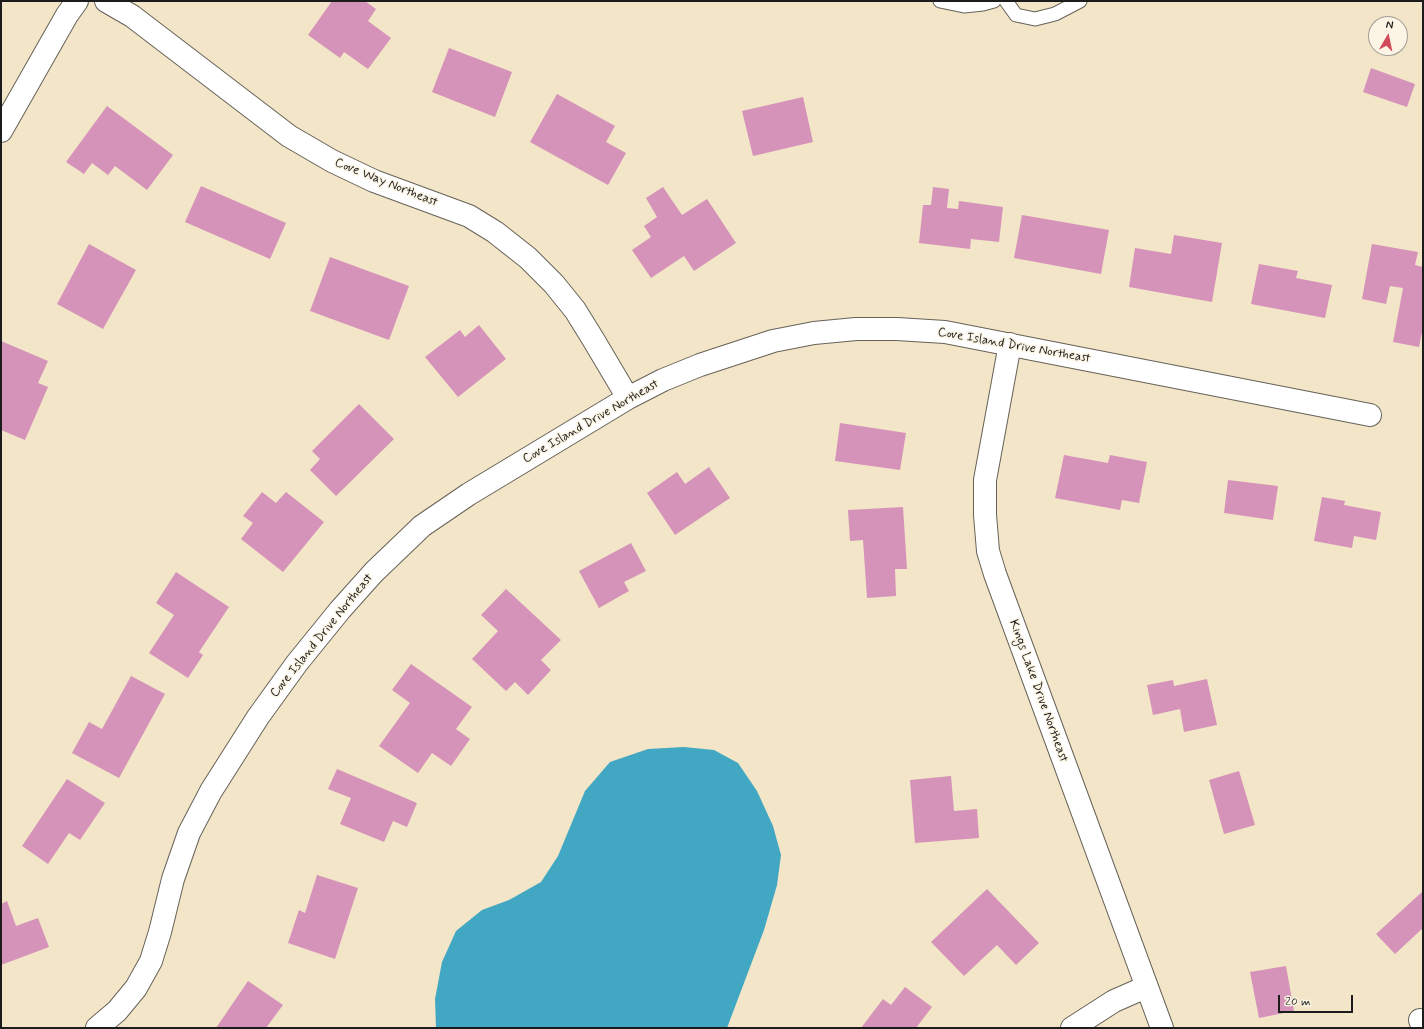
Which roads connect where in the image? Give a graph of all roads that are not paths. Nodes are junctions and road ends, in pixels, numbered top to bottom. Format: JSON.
{"nodes":[{"id":1,"x":77,"y":1,"type":"edge"},
{"id":2,"x":106,"y":1,"type":"edge"},
{"id":3,"x":940,"y":1,"type":"edge"},
{"id":4,"x":994,"y":1,"type":"edge"},
{"id":5,"x":1006,"y":1,"type":"edge"},
{"id":6,"x":1080,"y":1,"type":"edge"},
{"id":7,"x":1,"y":131,"type":"edge"},
{"id":8,"x":1010,"y":344,"type":"junction"},
{"id":9,"x":628,"y":398,"type":"junction"},
{"id":10,"x":1370,"y":415,"type":"dead end"},
{"id":11,"x":1146,"y":987,"type":"junction"},
{"id":12,"x":97,"y":1028,"type":"edge"},
{"id":13,"x":1072,"y":1028,"type":"edge"},
{"id":14,"x":1162,"y":1028,"type":"edge"}],
"edges":[{"from":1,"to":7,"type":"street"},
{"from":2,"to":9,"type":"street","name":"Cove Way Northeast"},
{"from":3,"to":4,"type":"lane"},
{"from":5,"to":6,"type":"lane"},
{"from":8,"to":9,"type":"street","name":"Cove Island Drive Northeast"},
{"from":8,"to":10,"type":"street","name":"Cove Island Drive Northeast"},
{"from":8,"to":11,"type":"street","name":"Kings Lake Drive Northeast"},
{"from":9,"to":12,"type":"street","name":"Cove Island Drive Northeast"},
{"from":11,"to":13,"type":"street"},
{"from":11,"to":14,"type":"street","name":"Kings Lake Drive Northeast"}]}
